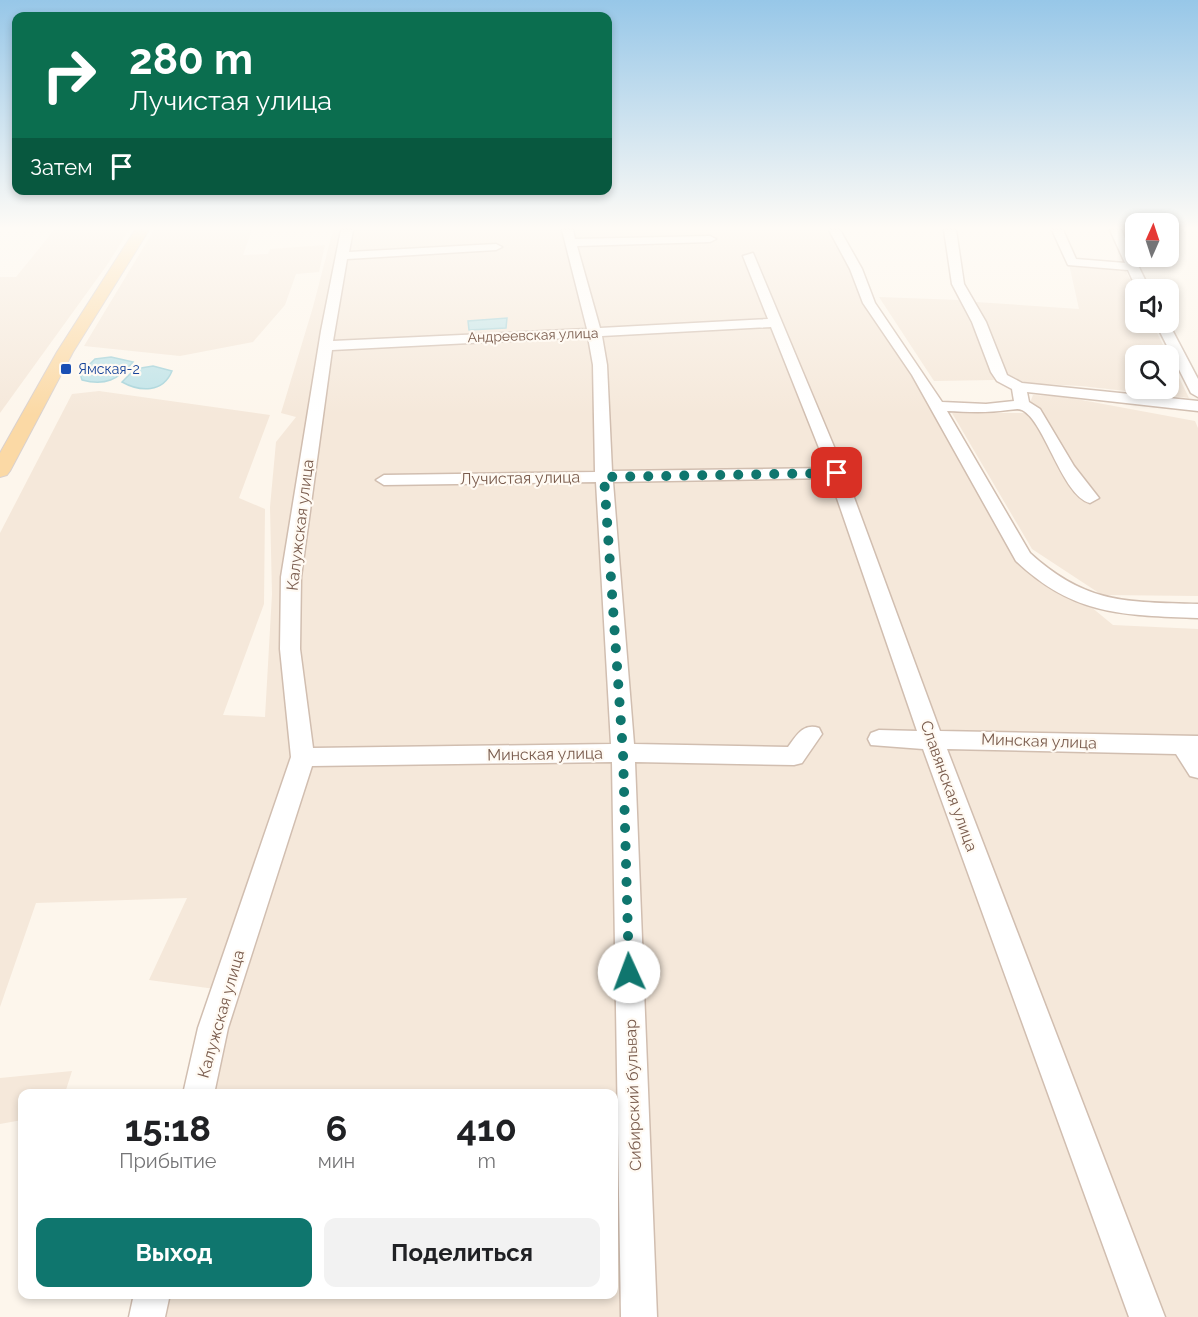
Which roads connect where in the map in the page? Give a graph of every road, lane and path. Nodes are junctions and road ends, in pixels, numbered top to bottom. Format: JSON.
{"nodes":[{"id":1,"x":103,"y":291,"type":"edge"},
{"id":2,"x":336,"y":291,"type":"edge"},
{"id":3,"x":583,"y":291,"type":"edge"},
{"id":4,"x":763,"y":291,"type":"edge"},
{"id":5,"x":865,"y":291,"type":"edge"},
{"id":6,"x":961,"y":291,"type":"edge"},
{"id":7,"x":776,"y":323,"type":"junction"},
{"id":8,"x":594,"y":332,"type":"junction"},
{"id":9,"x":1167,"y":333,"type":"edge"},
{"id":10,"x":326,"y":346,"type":"junction"},
{"id":11,"x":1019,"y":387,"type":"junction"},
{"id":12,"x":1198,"y":393,"type":"edge"},
{"id":13,"x":1022,"y":404,"type":"junction"},
{"id":14,"x":937,"y":405,"type":"junction"},
{"id":15,"x":1198,"y":406,"type":"edge"},
{"id":16,"x":0,"y":471,"type":"edge"},
{"id":17,"x":837,"y":473,"type":"junction"},
{"id":18,"x":604,"y":477,"type":"junction"},
{"id":19,"x":384,"y":480,"type":"dead end"},
{"id":20,"x":1090,"y":498,"type":"dead end"},
{"id":21,"x":1198,"y":611,"type":"edge"},
{"id":22,"x":812,"y":734,"type":"dead end"},
{"id":23,"x":931,"y":738,"type":"junction"},
{"id":24,"x":879,"y":739,"type":"dead end"},
{"id":25,"x":1191,"y":745,"type":"edge"},
{"id":26,"x":623,"y":753,"type":"junction"},
{"id":27,"x":303,"y":757,"type":"junction"},
{"id":28,"x":1198,"y":769,"type":"edge"},
{"id":29,"x":199,"y":1089,"type":"edge"},
{"id":30,"x":151,"y":1299,"type":"edge"},
{"id":31,"x":147,"y":1317,"type":"edge"},
{"id":32,"x":639,"y":1317,"type":"edge"},
{"id":33,"x":1147,"y":1317,"type":"edge"}],
"edges":[{"from":1,"to":16,"type":"main road"},
{"from":2,"to":10,"type":"street","name":"Калужская улица"},
{"from":3,"to":8,"type":"street","name":"Сибирский бульвар"},
{"from":4,"to":7,"type":"street","name":"Славянская улица"},
{"from":5,"to":14,"type":"street"},
{"from":6,"to":11,"type":"street"},
{"from":7,"to":8,"type":"street","name":"Андреевская улица"},
{"from":7,"to":17,"type":"street","name":"Славянская улица"},
{"from":8,"to":10,"type":"street","name":"Андреевская улица"},
{"from":8,"to":18,"type":"street","name":"Сибирский бульвар"},
{"from":9,"to":12,"type":"street"},
{"from":10,"to":27,"type":"street","name":"Калужская улица"},
{"from":11,"to":13,"type":"street"},
{"from":11,"to":15,"type":"street"},
{"from":13,"to":14,"type":"street"},
{"from":13,"to":20,"type":"street"},
{"from":14,"to":21,"type":"street"},
{"from":17,"to":18,"type":"street","name":"Лучистая улица"},
{"from":17,"to":23,"type":"street","name":"Славянская улица"},
{"from":18,"to":19,"type":"street","name":"Лучистая улица"},
{"from":18,"to":26,"type":"street","name":"Сибирский бульвар"},
{"from":22,"to":26,"type":"street","name":"Минская улица"},
{"from":23,"to":24,"type":"street","name":"Минская улица"},
{"from":23,"to":25,"type":"street","name":"Минская улица"},
{"from":23,"to":33,"type":"street","name":"Славянская улица"},
{"from":25,"to":28,"type":"street"},
{"from":26,"to":27,"type":"street","name":"Минская улица"},
{"from":26,"to":32,"type":"street","name":"Сибирский бульвар"},
{"from":27,"to":29,"type":"street","name":"Калужская улица"},
{"from":30,"to":31,"type":"street"}]}
